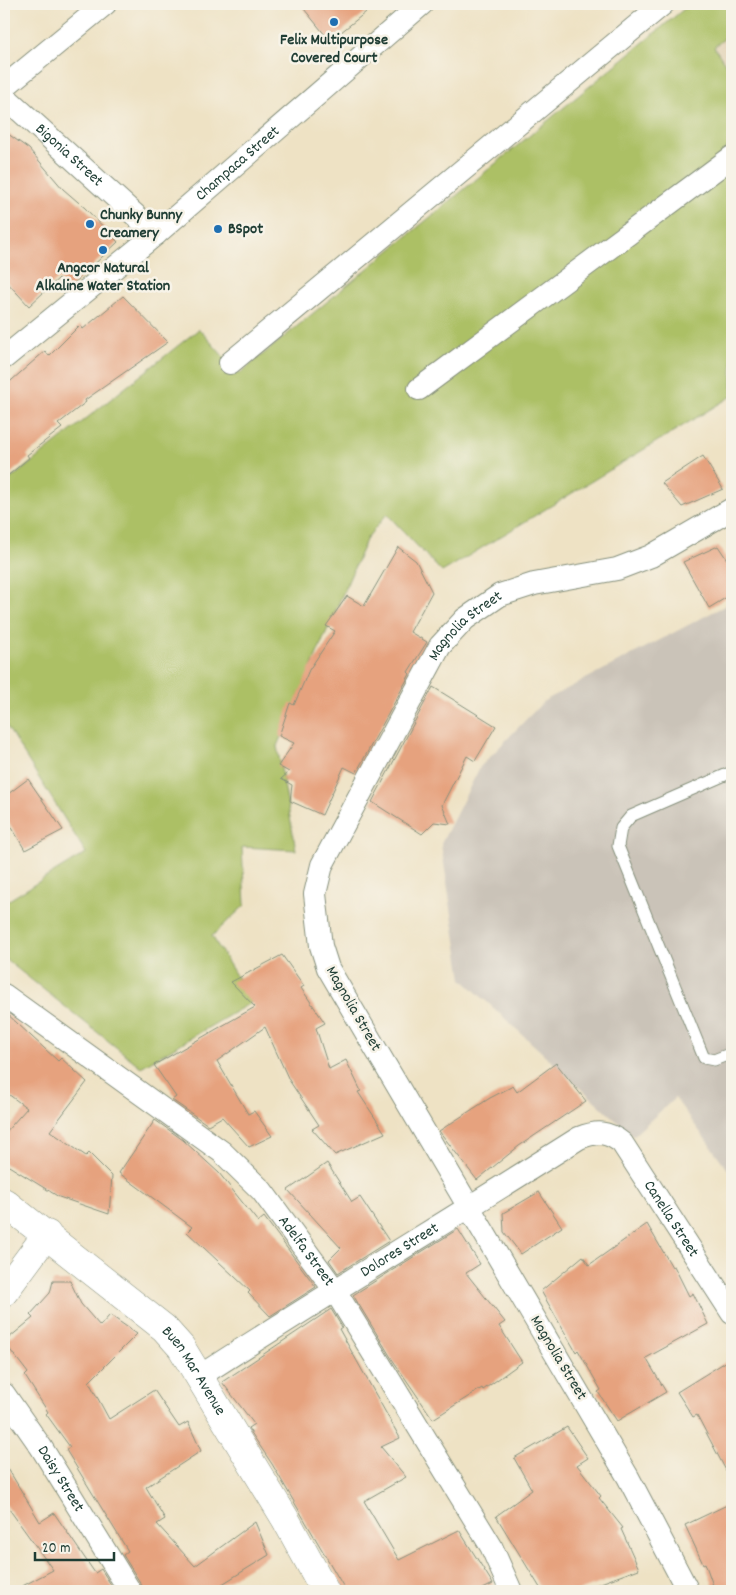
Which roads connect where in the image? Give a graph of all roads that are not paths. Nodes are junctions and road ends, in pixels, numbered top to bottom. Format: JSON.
{"nodes":[{"id":1,"x":105,"y":4,"type":"edge"},
{"id":2,"x":422,"y":4,"type":"edge"},
{"id":3,"x":663,"y":4,"type":"edge"},
{"id":4,"x":4,"y":87,"type":"edge"},
{"id":5,"x":4,"y":96,"type":"edge"},
{"id":6,"x":732,"y":157,"type":"edge"},
{"id":7,"x":156,"y":234,"type":"junction"},
{"id":8,"x":4,"y":358,"type":"edge"},
{"id":9,"x":230,"y":363,"type":"dead end"},
{"id":10,"x":418,"y":389,"type":"dead end"},
{"id":11,"x":732,"y":509,"type":"edge"},
{"id":12,"x":732,"y":772,"type":"edge"},
{"id":13,"x":4,"y":995,"type":"edge"},
{"id":14,"x":732,"y":1053,"type":"edge"},
{"id":15,"x":604,"y":1132,"type":"joint"},
{"id":16,"x":4,"y":1202,"type":"edge"},
{"id":17,"x":469,"y":1208,"type":"junction"},
{"id":18,"x":47,"y":1234,"type":"junction"},
{"id":19,"x":334,"y":1289,"type":"junction"},
{"id":20,"x":4,"y":1292,"type":"edge"},
{"id":21,"x":732,"y":1313,"type":"edge"},
{"id":22,"x":200,"y":1376,"type":"junction"},
{"id":23,"x":4,"y":1394,"type":"edge"},
{"id":24,"x":130,"y":1591,"type":"edge"},
{"id":25,"x":325,"y":1591,"type":"edge"},
{"id":26,"x":511,"y":1591,"type":"edge"},
{"id":27,"x":688,"y":1591,"type":"edge"}],
"edges":[{"from":1,"to":4,"type":"street"},
{"from":2,"to":7,"type":"street","name":"Champaca Street"},
{"from":3,"to":9,"type":"street"},
{"from":5,"to":7,"type":"street","name":"Bigonia Street"},
{"from":6,"to":10,"type":"street"},
{"from":7,"to":8,"type":"street","name":"Champaca Street"},
{"from":11,"to":17,"type":"street","name":"Magnolia Street"},
{"from":12,"to":14,"type":"lane"},
{"from":13,"to":19,"type":"street","name":"Adelfa Street"},
{"from":15,"to":17,"type":"street","name":"Dolores Street"},
{"from":15,"to":21,"type":"street","name":"Canella Street"},
{"from":16,"to":18,"type":"street","name":"Buen Mar Avenue"},
{"from":17,"to":19,"type":"street","name":"Dolores Street"},
{"from":17,"to":27,"type":"street","name":"Magnolia Street"},
{"from":18,"to":20,"type":"street"},
{"from":18,"to":22,"type":"street","name":"Buen Mar Avenue"},
{"from":19,"to":22,"type":"street","name":"Dolores Street"},
{"from":19,"to":26,"type":"street","name":"Adelfa Street"},
{"from":22,"to":25,"type":"street","name":"Buen Mar Avenue"},
{"from":23,"to":24,"type":"street","name":"Daisy Street"}]}
